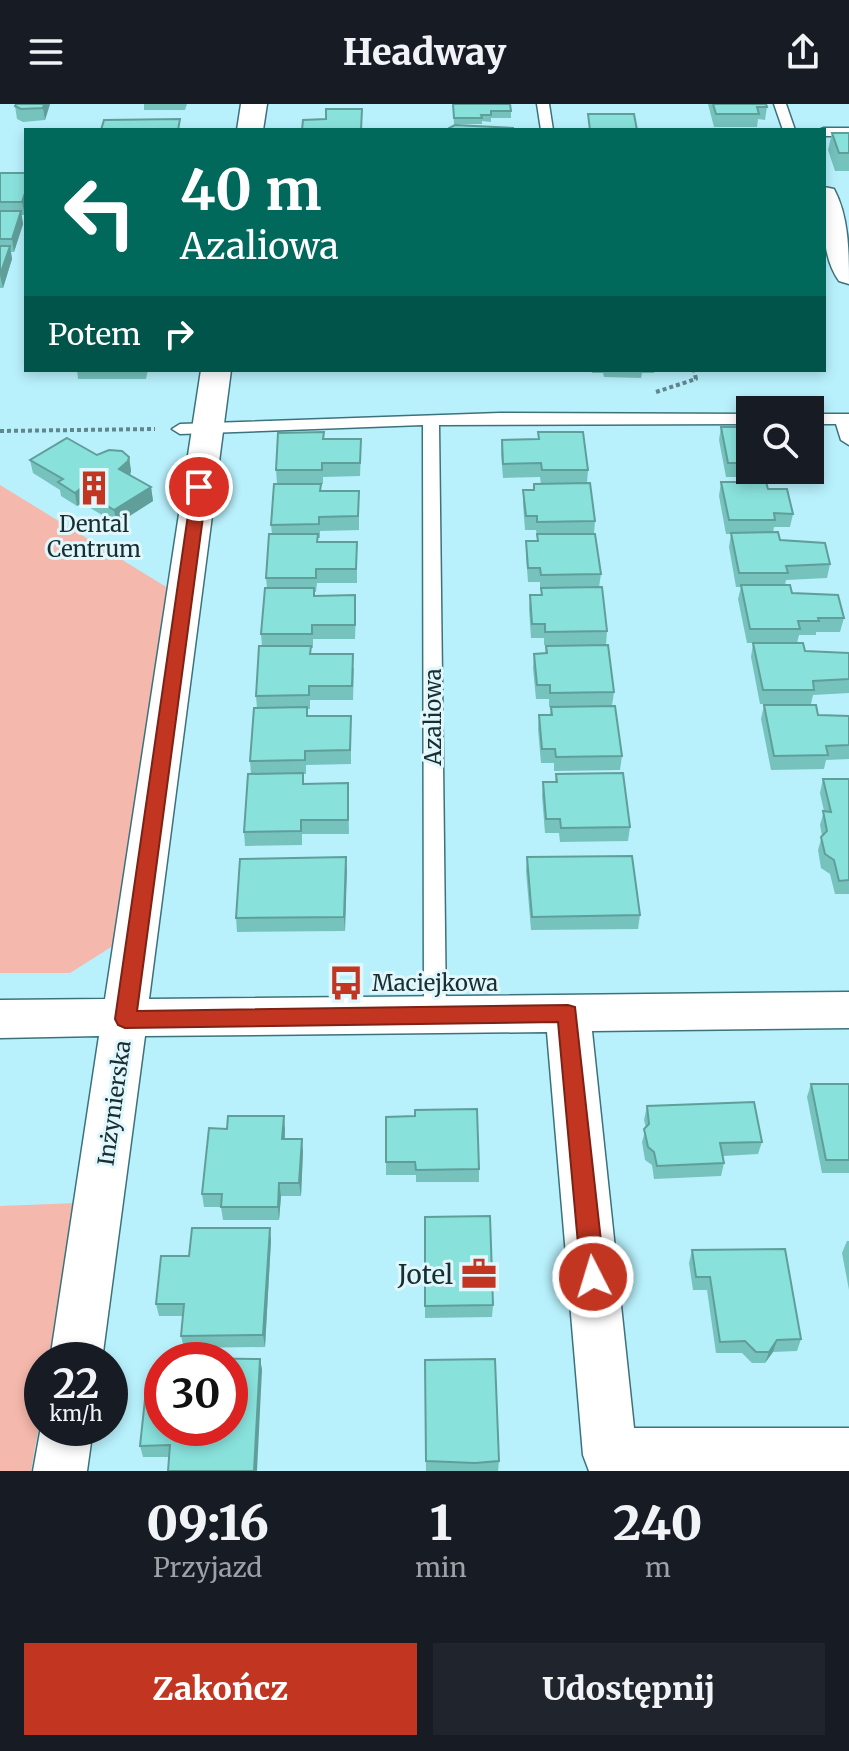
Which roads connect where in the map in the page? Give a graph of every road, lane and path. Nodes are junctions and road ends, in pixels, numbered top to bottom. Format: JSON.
{"nodes":[{"id":1,"x":254,"y":104,"type":"edge"},
{"id":2,"x":543,"y":104,"type":"edge"},
{"id":3,"x":780,"y":104,"type":"edge"},
{"id":4,"x":250,"y":128,"type":"edge"},
{"id":5,"x":547,"y":128,"type":"edge"},
{"id":6,"x":788,"y":128,"type":"edge"},
{"id":7,"x":826,"y":132,"type":"edge"},
{"id":8,"x":849,"y":132,"type":"edge"},
{"id":9,"x":849,"y":194,"type":"edge"},
{"id":10,"x":832,"y":208,"type":"edge"},
{"id":11,"x":849,"y":275,"type":"edge"},
{"id":12,"x":826,"y":294,"type":"edge"},
{"id":13,"x":849,"y":294,"type":"edge"},
{"id":14,"x":215,"y":372,"type":"edge"},
{"id":15,"x":694,"y":372,"type":"edge"},
{"id":16,"x":696,"y":379,"type":"dead end"},
{"id":17,"x":736,"y":419,"type":"edge"},
{"id":18,"x":824,"y":419,"type":"edge"},
{"id":19,"x":846,"y":419,"type":"edge"},
{"id":20,"x":431,"y":420,"type":"junction"},
{"id":21,"x":194,"y":428,"type":"junction"},
{"id":22,"x":0,"y":431,"type":"edge"},
{"id":23,"x":849,"y":440,"type":"edge"},
{"id":24,"x":849,"y":1010,"type":"edge"},
{"id":25,"x":568,"y":1013,"type":"junction"},
{"id":26,"x":435,"y":1015,"type":"junction"},
{"id":27,"x":0,"y":1019,"type":"edge"},
{"id":28,"x":125,"y":1019,"type":"junction"},
{"id":29,"x":79,"y":1342,"type":"edge"},
{"id":30,"x":63,"y":1446,"type":"edge"},
{"id":31,"x":849,"y":1455,"type":"edge"},
{"id":32,"x":60,"y":1471,"type":"edge"}],
"edges":[{"from":1,"to":4,"type":"street"},
{"from":2,"to":5,"type":"lane"},
{"from":3,"to":6,"type":"lane"},
{"from":7,"to":8,"type":"lane"},
{"from":9,"to":10,"type":"street"},
{"from":10,"to":11,"type":"street"},
{"from":12,"to":13,"type":"street"},
{"from":14,"to":21,"type":"street","name":"Inżynierska"},
{"from":15,"to":16,"type":"path"},
{"from":17,"to":20,"type":"lane"},
{"from":18,"to":19,"type":"lane"},
{"from":19,"to":23,"type":"lane"},
{"from":20,"to":21,"type":"lane"},
{"from":20,"to":26,"type":"lane","name":"Azaliowa"},
{"from":21,"to":22,"type":"path"},
{"from":21,"to":28,"type":"street","name":"Inżynierska"},
{"from":24,"to":25,"type":"street"},
{"from":25,"to":26,"type":"street"},
{"from":25,"to":31,"type":"street"},
{"from":26,"to":28,"type":"street"},
{"from":27,"to":28,"type":"street"},
{"from":28,"to":29,"type":"street","name":"Inżynierska"},
{"from":30,"to":32,"type":"street"}]}
